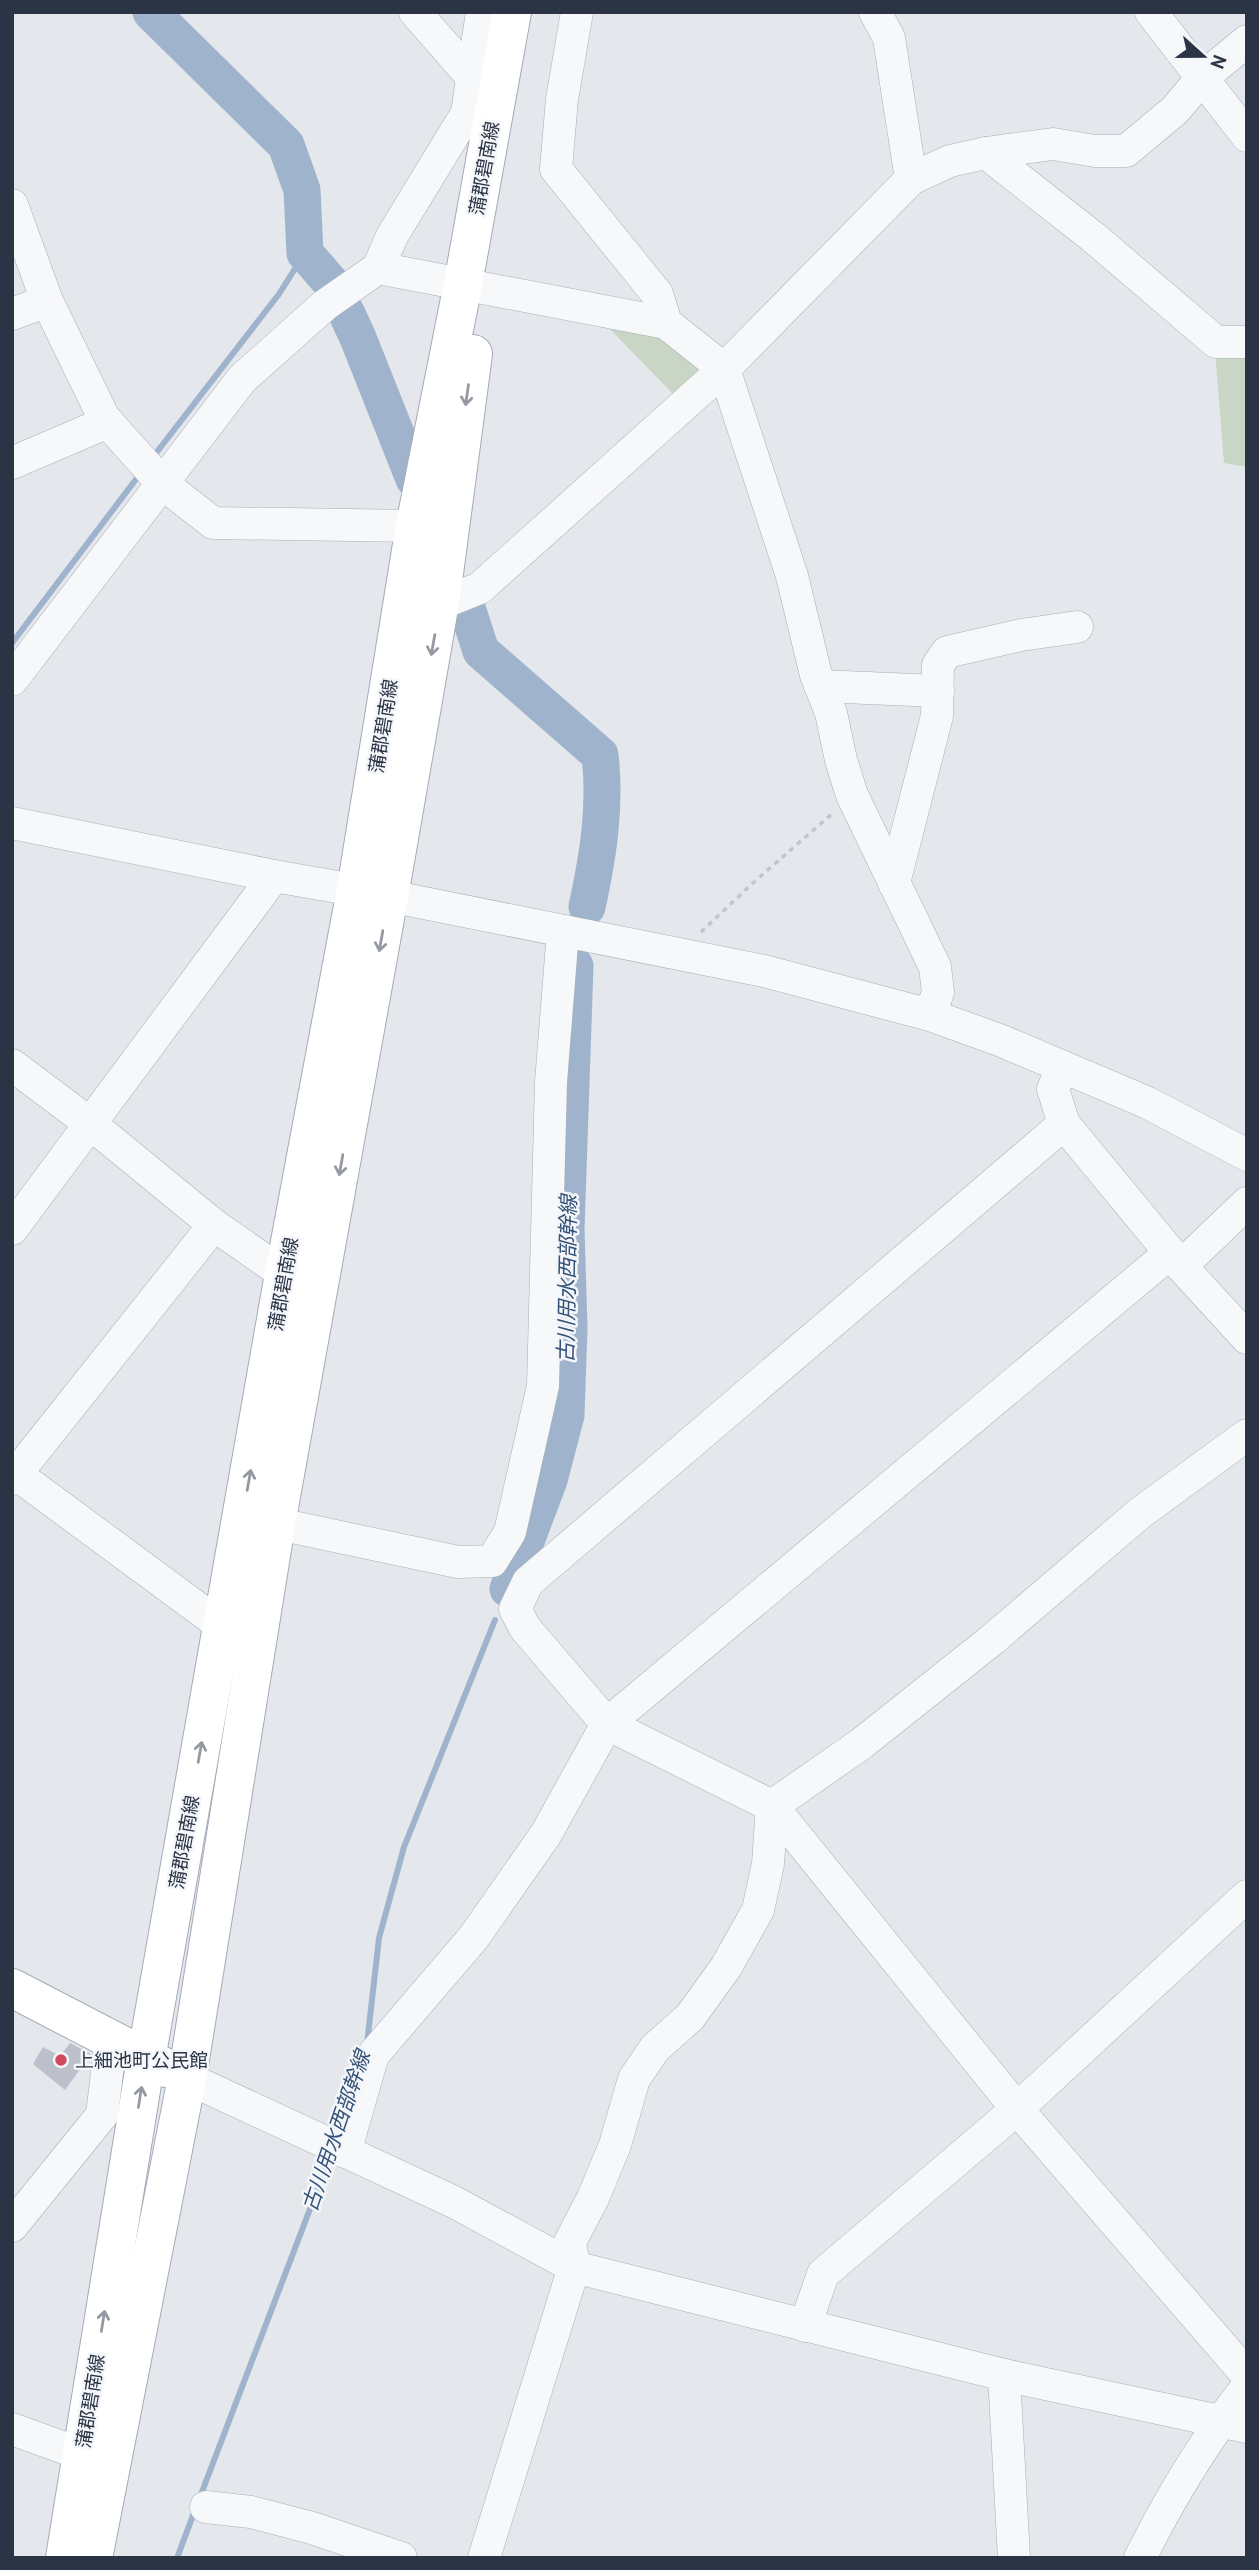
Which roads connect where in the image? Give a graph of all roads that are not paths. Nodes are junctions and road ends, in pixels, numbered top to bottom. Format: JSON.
{"nodes":[{"id":1,"x":415,"y":12,"type":"edge"},
{"id":2,"x":482,"y":12,"type":"edge"},
{"id":3,"x":512,"y":12,"type":"edge"},
{"id":4,"x":522,"y":12,"type":"edge"},
{"id":5,"x":577,"y":12,"type":"edge"},
{"id":6,"x":876,"y":12,"type":"edge"},
{"id":7,"x":1151,"y":12,"type":"edge"},
{"id":8,"x":1247,"y":41,"type":"edge"},
{"id":9,"x":471,"y":76,"type":"junction"},
{"id":10,"x":1202,"y":78,"type":"junction"},
{"id":11,"x":1247,"y":135,"type":"edge"},
{"id":12,"x":986,"y":153,"type":"junction"},
{"id":13,"x":911,"y":179,"type":"junction"},
{"id":14,"x":12,"y":205,"type":"edge"},
{"id":15,"x":378,"y":268,"type":"junction"},
{"id":16,"x":472,"y":286,"type":"junction"},
{"id":17,"x":47,"y":301,"type":"junction"},
{"id":18,"x":12,"y":314,"type":"edge"},
{"id":19,"x":666,"y":323,"type":"junction"},
{"id":20,"x":1247,"y":342,"type":"edge"},
{"id":21,"x":724,"y":369,"type":"junction"},
{"id":22,"x":108,"y":422,"type":"junction"},
{"id":23,"x":12,"y":463,"type":"edge"},
{"id":24,"x":152,"y":472,"type":"junction"},
{"id":25,"x":415,"y":526,"type":"junction"},
{"id":26,"x":441,"y":596,"type":"junction"},
{"id":27,"x":1077,"y":627,"type":"dead end"},
{"id":28,"x":12,"y":680,"type":"edge"},
{"id":29,"x":820,"y":686,"type":"junction"},
{"id":30,"x":938,"y":691,"type":"junction"},
{"id":31,"x":12,"y":822,"type":"edge"},
{"id":32,"x":274,"y":876,"type":"junction"},
{"id":33,"x":894,"y":883,"type":"junction"},
{"id":34,"x":373,"y":893,"type":"junction"},
{"id":35,"x":563,"y":931,"type":"junction"},
{"id":36,"x":930,"y":1016,"type":"junction"},
{"id":37,"x":12,"y":1065,"type":"edge"},
{"id":38,"x":1062,"y":1068,"type":"junction"},
{"id":39,"x":1064,"y":1124,"type":"junction"},
{"id":40,"x":92,"y":1125,"type":"junction"},
{"id":41,"x":1247,"y":1155,"type":"edge"},
{"id":42,"x":1247,"y":1203,"type":"edge"},
{"id":43,"x":214,"y":1225,"type":"junction"},
{"id":44,"x":12,"y":1229,"type":"edge"},
{"id":45,"x":1176,"y":1259,"type":"junction"},
{"id":46,"x":284,"y":1274,"type":"junction"},
{"id":47,"x":1247,"y":1338,"type":"edge"},
{"id":48,"x":1247,"y":1435,"type":"edge"},
{"id":49,"x":14,"y":1475,"type":"edge"},
{"id":50,"x":259,"y":1520,"type":"junction"},
{"id":51,"x":222,"y":1626,"type":"junction"},
{"id":52,"x":607,"y":1724,"type":"junction"},
{"id":53,"x":772,"y":1806,"type":"junction"},
{"id":54,"x":1247,"y":1896,"type":"edge"},
{"id":55,"x":12,"y":1988,"type":"edge"},
{"id":56,"x":111,"y":2039,"type":"junction"},
{"id":57,"x":146,"y":2059,"type":"junction"},
{"id":58,"x":187,"y":2078,"type":"junction"},
{"id":59,"x":1017,"y":2109,"type":"junction"},
{"id":60,"x":345,"y":2151,"type":"junction"},
{"id":61,"x":12,"y":2226,"type":"edge"},
{"id":62,"x":574,"y":2267,"type":"junction"},
{"id":63,"x":805,"y":2326,"type":"junction"},
{"id":64,"x":1004,"y":2375,"type":"junction"},
{"id":65,"x":1247,"y":2375,"type":"edge"},
{"id":66,"x":1247,"y":2387,"type":"edge"},
{"id":67,"x":1233,"y":2424,"type":"edge"},
{"id":68,"x":12,"y":2429,"type":"edge"},
{"id":69,"x":81,"y":2454,"type":"junction"},
{"id":70,"x":206,"y":2507,"type":"dead end"},
{"id":71,"x":65,"y":2558,"type":"edge"},
{"id":72,"x":93,"y":2558,"type":"edge"},
{"id":73,"x":401,"y":2558,"type":"edge"},
{"id":74,"x":484,"y":2558,"type":"edge"},
{"id":75,"x":1014,"y":2558,"type":"edge"},
{"id":76,"x":1140,"y":2558,"type":"edge"}],
"edges":[{"from":1,"to":9,"type":"street"},
{"from":2,"to":9,"type":"street"},
{"from":3,"to":16,"type":"main road","name":"蒲郡碧南線"},
{"from":4,"to":16,"type":"main road","name":"蒲郡碧南線"},
{"from":5,"to":19,"type":"street"},
{"from":6,"to":13,"type":"street"},
{"from":7,"to":10,"type":"street"},
{"from":8,"to":10,"type":"street"},
{"from":9,"to":15,"type":"street"},
{"from":10,"to":11,"type":"street"},
{"from":10,"to":12,"type":"street"},
{"from":12,"to":13,"type":"street"},
{"from":12,"to":20,"type":"street"},
{"from":13,"to":21,"type":"street"},
{"from":14,"to":17,"type":"street"},
{"from":15,"to":16,"type":"street"},
{"from":15,"to":24,"type":"street"},
{"from":16,"to":19,"type":"street"},
{"from":16,"to":25,"type":"main road","name":"蒲郡碧南線"},
{"from":16,"to":26,"type":"main road","name":"蒲郡碧南線","one_way":true},
{"from":17,"to":18,"type":"street"},
{"from":17,"to":22,"type":"street"},
{"from":19,"to":21,"type":"street"},
{"from":21,"to":26,"type":"street"},
{"from":21,"to":29,"type":"street"},
{"from":22,"to":23,"type":"street"},
{"from":22,"to":24,"type":"street"},
{"from":24,"to":25,"type":"street"},
{"from":24,"to":28,"type":"street"},
{"from":25,"to":34,"type":"main road","name":"蒲郡碧南線"},
{"from":26,"to":34,"type":"main road","name":"蒲郡碧南線","one_way":true},
{"from":27,"to":30,"type":"street"},
{"from":29,"to":30,"type":"street"},
{"from":29,"to":33,"type":"street"},
{"from":30,"to":33,"type":"street"},
{"from":31,"to":32,"type":"street"},
{"from":32,"to":34,"type":"street"},
{"from":32,"to":40,"type":"street"},
{"from":33,"to":36,"type":"street"},
{"from":34,"to":35,"type":"street"},
{"from":34,"to":46,"type":"main road","name":"蒲郡碧南線"},
{"from":34,"to":50,"type":"main road","name":"蒲郡碧南線","one_way":true},
{"from":35,"to":36,"type":"street"},
{"from":35,"to":50,"type":"street"},
{"from":36,"to":38,"type":"street"},
{"from":37,"to":40,"type":"street"},
{"from":38,"to":39,"type":"street"},
{"from":38,"to":41,"type":"street"},
{"from":39,"to":45,"type":"street"},
{"from":39,"to":52,"type":"street"},
{"from":40,"to":43,"type":"street"},
{"from":40,"to":44,"type":"street"},
{"from":42,"to":45,"type":"street"},
{"from":43,"to":46,"type":"street"},
{"from":43,"to":49,"type":"street"},
{"from":45,"to":47,"type":"street"},
{"from":45,"to":52,"type":"street"},
{"from":50,"to":46,"type":"main road","name":"蒲郡碧南線","one_way":true},
{"from":48,"to":53,"type":"street"},
{"from":49,"to":51,"type":"street"},
{"from":50,"to":51,"type":"main road","name":"蒲郡碧南線"},
{"from":50,"to":58,"type":"main road","name":"蒲郡碧南線"},
{"from":57,"to":51,"type":"main road","name":"蒲郡碧南線","one_way":true},
{"from":52,"to":53,"type":"street"},
{"from":52,"to":60,"type":"street"},
{"from":53,"to":59,"type":"street"},
{"from":53,"to":62,"type":"street"},
{"from":54,"to":59,"type":"street"},
{"from":55,"to":56,"type":"main road"},
{"from":56,"to":57,"type":"main road"},
{"from":56,"to":61,"type":"street"},
{"from":57,"to":58,"type":"main road"},
{"from":69,"to":57,"type":"main road","name":"蒲郡碧南線","one_way":true},
{"from":58,"to":60,"type":"street"},
{"from":58,"to":72,"type":"main road","name":"蒲郡碧南線"},
{"from":59,"to":63,"type":"street"},
{"from":59,"to":65,"type":"street"},
{"from":60,"to":62,"type":"street"},
{"from":62,"to":63,"type":"street"},
{"from":62,"to":74,"type":"street"},
{"from":63,"to":64,"type":"street"},
{"from":64,"to":67,"type":"street"},
{"from":64,"to":75,"type":"street"},
{"from":66,"to":67,"type":"street"},
{"from":67,"to":76,"type":"street"},
{"from":68,"to":69,"type":"street"},
{"from":69,"to":71,"type":"main road","name":"蒲郡碧南線"},
{"from":70,"to":73,"type":"street"}]}
